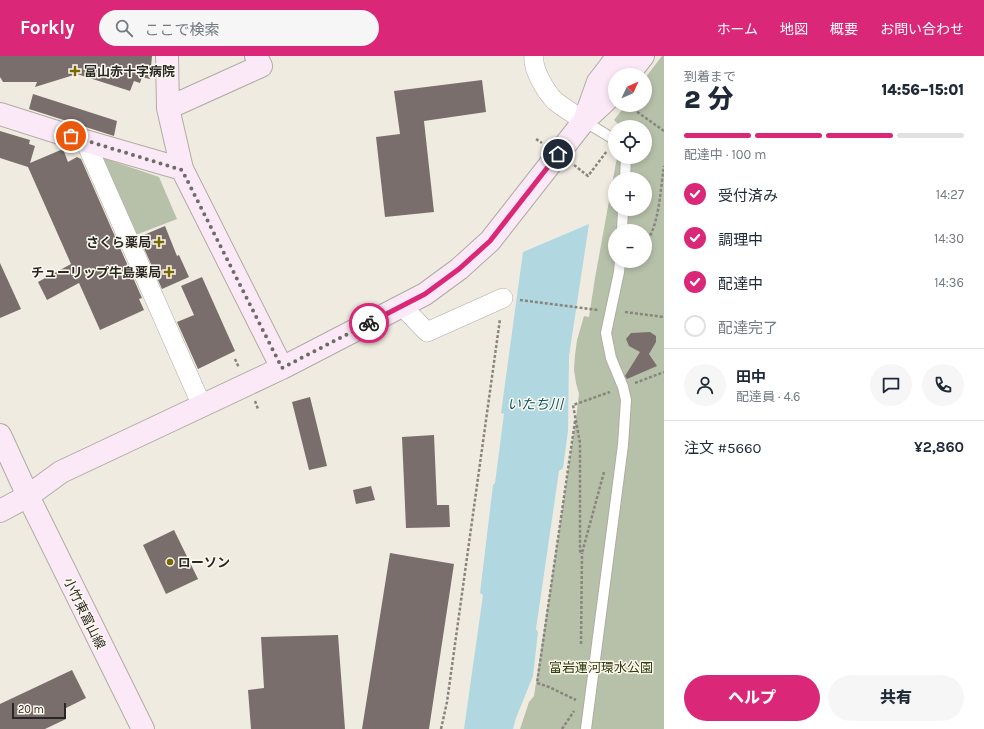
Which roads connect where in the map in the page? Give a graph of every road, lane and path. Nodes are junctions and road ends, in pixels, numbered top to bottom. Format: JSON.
{"nodes":[{"id":1,"x":167,"y":56,"type":"edge"},
{"id":2,"x":256,"y":56,"type":"edge"},
{"id":3,"x":534,"y":56,"type":"edge"},
{"id":4,"x":618,"y":56,"type":"edge"},
{"id":5,"x":643,"y":56,"type":"edge"},
{"id":6,"x":634,"y":68,"type":"edge"},
{"id":7,"x":608,"y":99,"type":"edge"},
{"id":8,"x":168,"y":108,"type":"junction"},
{"id":9,"x":637,"y":112,"type":"edge"},
{"id":10,"x":0,"y":114,"type":"edge"},
{"id":11,"x":580,"y":125,"type":"junction"},
{"id":12,"x":664,"y":131,"type":"edge"},
{"id":13,"x":608,"y":137,"type":"edge"},
{"id":14,"x":85,"y":141,"type":"junction"},
{"id":15,"x":664,"y":166,"type":"edge"},
{"id":16,"x":182,"y":170,"type":"junction"},
{"id":17,"x":652,"y":232,"type":"edge"},
{"id":18,"x":619,"y":268,"type":"edge"},
{"id":19,"x":508,"y":298,"type":"junction"},
{"id":20,"x":402,"y":306,"type":"junction"},
{"id":21,"x":586,"y":310,"type":"dead end"},
{"id":22,"x":282,"y":368,"type":"junction"},
{"id":23,"x":664,"y":372,"type":"edge"},
{"id":24,"x":623,"y":388,"type":"junction"},
{"id":25,"x":614,"y":397,"type":"dead end"},
{"id":26,"x":202,"y":406,"type":"junction"},
{"id":27,"x":576,"y":418,"type":"junction"},
{"id":28,"x":0,"y":435,"type":"edge"},
{"id":29,"x":604,"y":470,"type":"dead end"},
{"id":30,"x":28,"y":496,"type":"junction"},
{"id":31,"x":0,"y":511,"type":"edge"},
{"id":32,"x":582,"y":553,"type":"junction"},
{"id":33,"x":581,"y":648,"type":"dead end"},
{"id":34,"x":585,"y":704,"type":"junction"},
{"id":35,"x":143,"y":729,"type":"edge"},
{"id":36,"x":441,"y":729,"type":"edge"},
{"id":37,"x":562,"y":729,"type":"edge"},
{"id":38,"x":586,"y":729,"type":"edge"}],
"edges":[{"from":1,"to":8,"type":"street"},
{"from":2,"to":8,"type":"street"},
{"from":3,"to":11,"type":"street"},
{"from":4,"to":11,"type":"street"},
{"from":5,"to":6,"type":"street"},
{"from":7,"to":11,"type":"street"},
{"from":8,"to":16,"type":"street"},
{"from":9,"to":12,"type":"path"},
{"from":10,"to":14,"type":"street"},
{"from":11,"to":13,"type":"lane"},
{"from":11,"to":20,"type":"street"},
{"from":14,"to":16,"type":"street"},
{"from":14,"to":26,"type":"street"},
{"from":15,"to":17,"type":"path"},
{"from":16,"to":22,"type":"street"},
{"from":18,"to":24,"type":"lane"},
{"from":19,"to":20,"type":"street"},
{"from":19,"to":21,"type":"path"},
{"from":19,"to":36,"type":"path"},
{"from":20,"to":22,"type":"street"},
{"from":22,"to":26,"type":"street"},
{"from":23,"to":24,"type":"path"},
{"from":24,"to":34,"type":"lane"},
{"from":25,"to":27,"type":"path"},
{"from":26,"to":30,"type":"street"},
{"from":27,"to":32,"type":"path"},
{"from":27,"to":34,"type":"path"},
{"from":28,"to":30,"type":"street","name":"小竹東富山線"},
{"from":29,"to":32,"type":"path"},
{"from":30,"to":31,"type":"street"},
{"from":30,"to":35,"type":"street","name":"小竹東富山線"},
{"from":32,"to":33,"type":"path"},
{"from":34,"to":37,"type":"path"},
{"from":34,"to":38,"type":"lane"}]}
